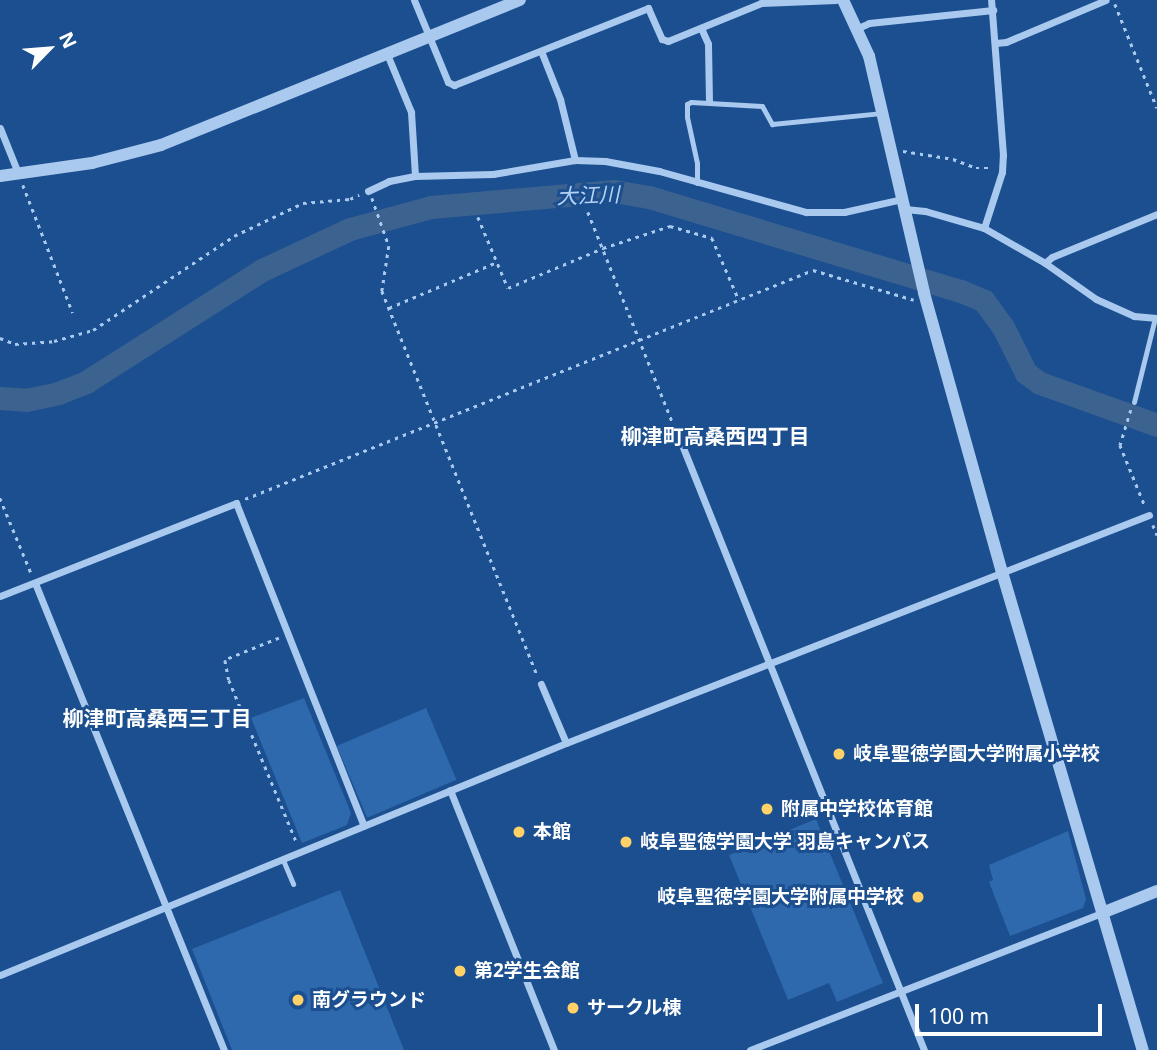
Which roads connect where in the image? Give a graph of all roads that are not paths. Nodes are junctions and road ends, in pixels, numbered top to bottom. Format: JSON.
{"nodes":[{"id":1,"x":414,"y":0,"type":"edge"},
{"id":2,"x":520,"y":0,"type":"edge"},
{"id":3,"x":836,"y":0,"type":"edge"},
{"id":4,"x":843,"y":0,"type":"edge"},
{"id":5,"x":991,"y":0,"type":"edge"},
{"id":6,"x":1106,"y":0,"type":"edge"},
{"id":7,"x":648,"y":4,"type":"edge"},
{"id":8,"x":993,"y":10,"type":"junction"},
{"id":9,"x":701,"y":27,"type":"junction"},
{"id":10,"x":858,"y":28,"type":"junction"},
{"id":11,"x":429,"y":37,"type":"junction"},
{"id":12,"x":996,"y":43,"type":"junction"},
{"id":13,"x":541,"y":51,"type":"junction"},
{"id":14,"x":387,"y":54,"type":"junction"},
{"id":15,"x":709,"y":101,"type":"junction"},
{"id":16,"x":883,"y":113,"type":"junction"},
{"id":17,"x":0,"y":128,"type":"edge"},
{"id":18,"x":575,"y":160,"type":"junction"},
{"id":19,"x":18,"y":173,"type":"junction"},
{"id":20,"x":0,"y":176,"type":"edge"},
{"id":21,"x":415,"y":176,"type":"junction"},
{"id":22,"x":697,"y":183,"type":"junction"},
{"id":23,"x":368,"y":191,"type":"road end"},
{"id":24,"x":903,"y":204,"type":"junction"},
{"id":25,"x":1157,"y":214,"type":"edge"},
{"id":26,"x":984,"y":228,"type":"junction"},
{"id":27,"x":1045,"y":263,"type":"junction"},
{"id":28,"x":1156,"y":318,"type":"edge"},
{"id":29,"x":1134,"y":402,"type":"road end"},
{"id":30,"x":680,"y":440,"type":"road end"},
{"id":31,"x":1149,"y":515,"type":"road end"},
{"id":32,"x":1002,"y":572,"type":"junction"},
{"id":33,"x":35,"y":583,"type":"junction"},
{"id":34,"x":0,"y":596,"type":"edge"},
{"id":35,"x":769,"y":664,"type":"junction"},
{"id":36,"x":541,"y":684,"type":"road end"},
{"id":37,"x":566,"y":743,"type":"junction"},
{"id":38,"x":450,"y":790,"type":"junction"},
{"id":39,"x":365,"y":826,"type":"junction"},
{"id":40,"x":283,"y":860,"type":"junction"},
{"id":41,"x":293,"y":884,"type":"dead end"},
{"id":42,"x":1157,"y":891,"type":"edge"},
{"id":43,"x":166,"y":908,"type":"junction"},
{"id":44,"x":1102,"y":913,"type":"junction"},
{"id":45,"x":0,"y":975,"type":"edge"},
{"id":46,"x":900,"y":989,"type":"junction"},
{"id":47,"x":224,"y":1050,"type":"edge"},
{"id":48,"x":554,"y":1050,"type":"edge"},
{"id":49,"x":750,"y":1050,"type":"edge"},
{"id":50,"x":925,"y":1050,"type":"edge"},
{"id":51,"x":1143,"y":1050,"type":"edge"}],
"edges":[{"from":1,"to":11,"type":"street"},
{"from":2,"to":11,"type":"street"},
{"from":3,"to":9,"type":"street"},
{"from":4,"to":10,"type":"street"},
{"from":5,"to":8,"type":"street"},
{"from":6,"to":12,"type":"street"},
{"from":7,"to":9,"type":"street"},
{"from":7,"to":13,"type":"street"},
{"from":8,"to":10,"type":"street"},
{"from":8,"to":12,"type":"street"},
{"from":9,"to":15,"type":"street"},
{"from":10,"to":16,"type":"street"},
{"from":11,"to":13,"type":"street"},
{"from":11,"to":14,"type":"street"},
{"from":12,"to":26,"type":"street"},
{"from":13,"to":18,"type":"street"},
{"from":14,"to":19,"type":"street"},
{"from":14,"to":21,"type":"street"},
{"from":15,"to":16,"type":"lane"},
{"from":15,"to":22,"type":"lane"},
{"from":16,"to":24,"type":"street"},
{"from":17,"to":19,"type":"street"},
{"from":18,"to":21,"type":"street"},
{"from":18,"to":22,"type":"street"},
{"from":19,"to":20,"type":"street"},
{"from":21,"to":23,"type":"street"},
{"from":22,"to":24,"type":"street"},
{"from":24,"to":26,"type":"street"},
{"from":24,"to":32,"type":"street"},
{"from":25,"to":27,"type":"street"},
{"from":26,"to":27,"type":"street"},
{"from":27,"to":28,"type":"street"},
{"from":28,"to":29,"type":"lane"},
{"from":30,"to":35,"type":"street"},
{"from":31,"to":32,"type":"street"},
{"from":32,"to":35,"type":"street"},
{"from":32,"to":44,"type":"street"},
{"from":33,"to":34,"type":"street"},
{"from":33,"to":39,"type":"street"},
{"from":33,"to":43,"type":"street"},
{"from":35,"to":37,"type":"street"},
{"from":35,"to":46,"type":"street"},
{"from":36,"to":37,"type":"street"},
{"from":37,"to":38,"type":"street"},
{"from":38,"to":39,"type":"street"},
{"from":38,"to":48,"type":"street"},
{"from":39,"to":40,"type":"street"},
{"from":40,"to":41,"type":"lane"},
{"from":40,"to":43,"type":"street"},
{"from":42,"to":44,"type":"street"},
{"from":43,"to":45,"type":"street"},
{"from":43,"to":47,"type":"street"},
{"from":44,"to":46,"type":"street"},
{"from":44,"to":51,"type":"street"},
{"from":46,"to":49,"type":"street"},
{"from":46,"to":50,"type":"street"}]}
